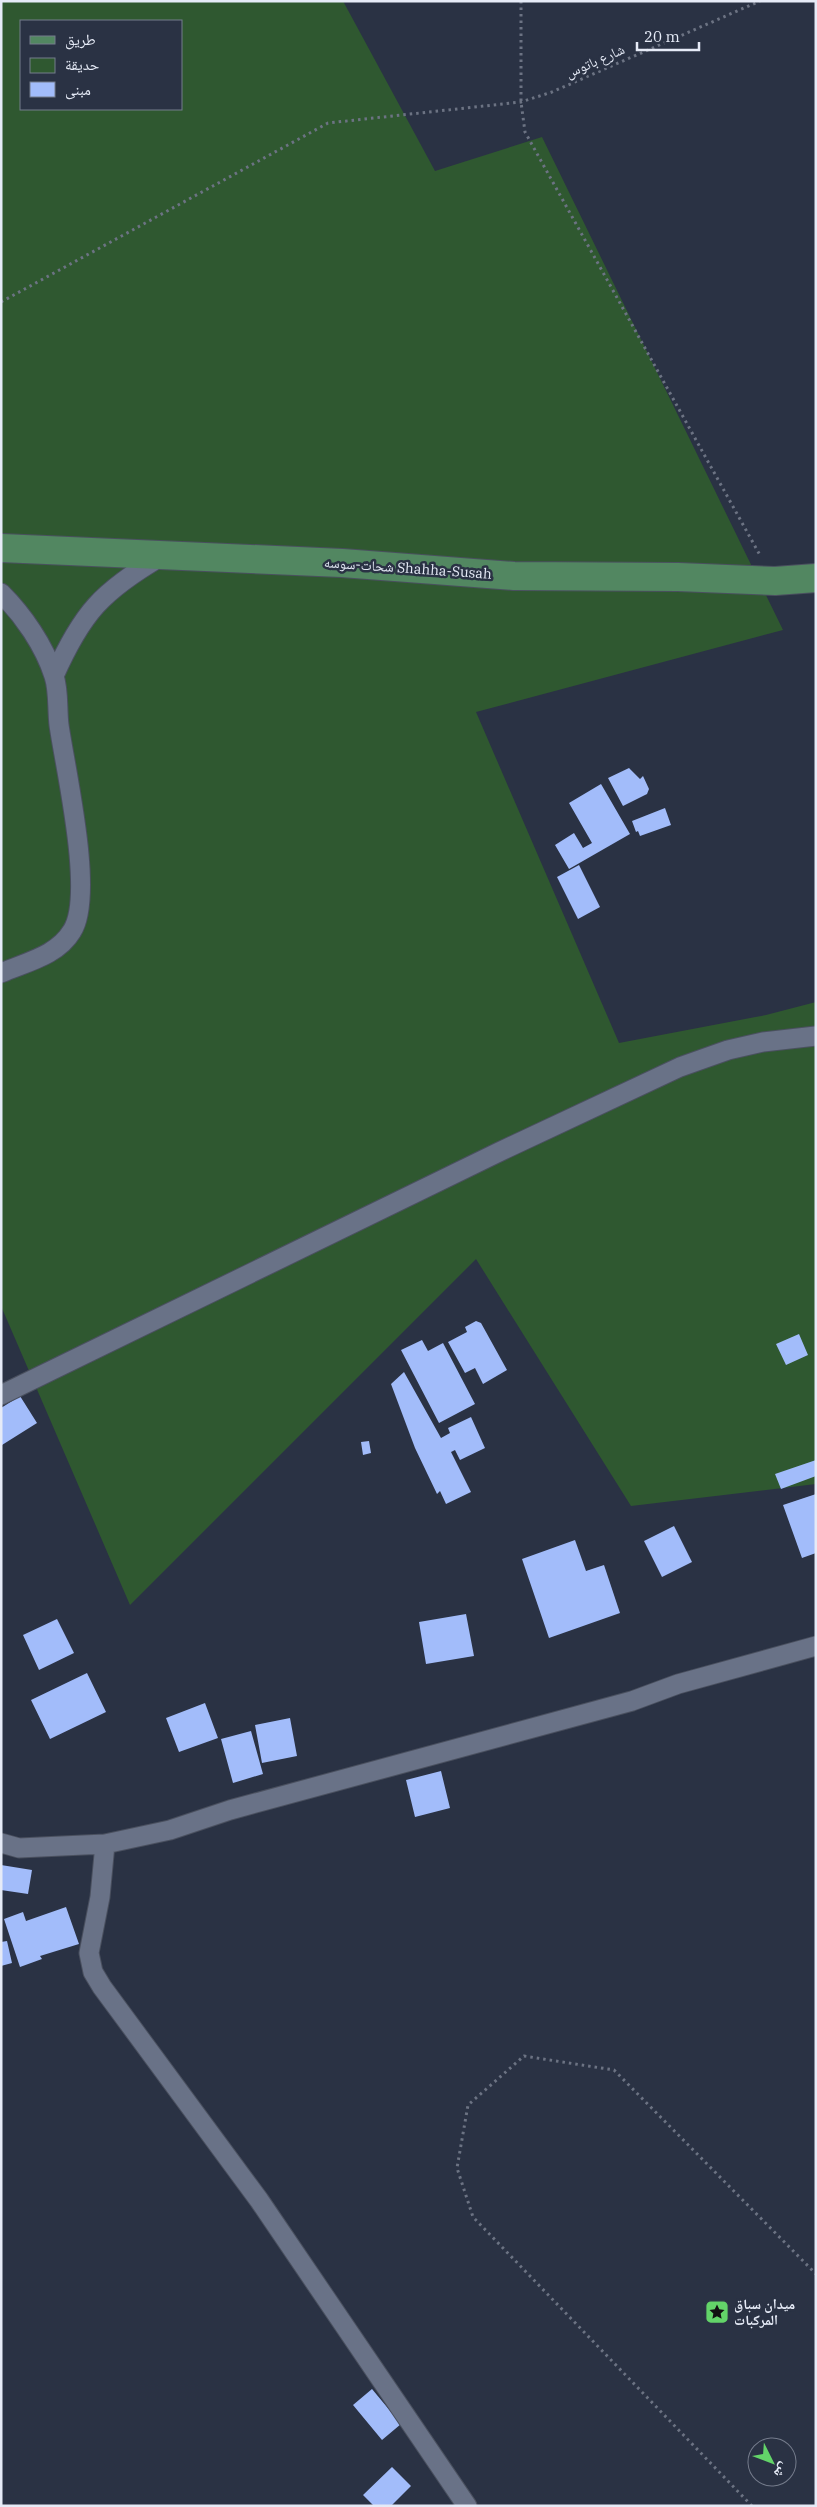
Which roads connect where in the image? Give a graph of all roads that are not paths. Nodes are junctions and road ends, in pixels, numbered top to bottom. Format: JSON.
{"nodes":[{"id":1,"x":1,"y":548,"type":"edge"},
{"id":2,"x":162,"y":556,"type":"junction"},
{"id":3,"x":816,"y":578,"type":"edge"},
{"id":4,"x":1,"y":593,"type":"edge"},
{"id":5,"x":54,"y":676,"type":"junction"},
{"id":6,"x":1,"y":973,"type":"edge"},
{"id":7,"x":816,"y":1036,"type":"edge"},
{"id":8,"x":1,"y":1395,"type":"edge"},
{"id":9,"x":816,"y":1646,"type":"edge"},
{"id":10,"x":1,"y":1844,"type":"edge"},
{"id":11,"x":104,"y":1844,"type":"junction"},
{"id":12,"x":467,"y":2506,"type":"edge"}],
"edges":[{"from":1,"to":2,"type":"main road","name":"شحات-سوسه Shahha-Susah"},
{"from":2,"to":3,"type":"main road","name":"شحات-سوسه Shahha-Susah"},
{"from":2,"to":5,"type":"street"},
{"from":4,"to":5,"type":"street"},
{"from":5,"to":6,"type":"street"},
{"from":7,"to":8,"type":"street"},
{"from":9,"to":11,"type":"street"},
{"from":10,"to":11,"type":"street"},
{"from":11,"to":12,"type":"street"}]}
